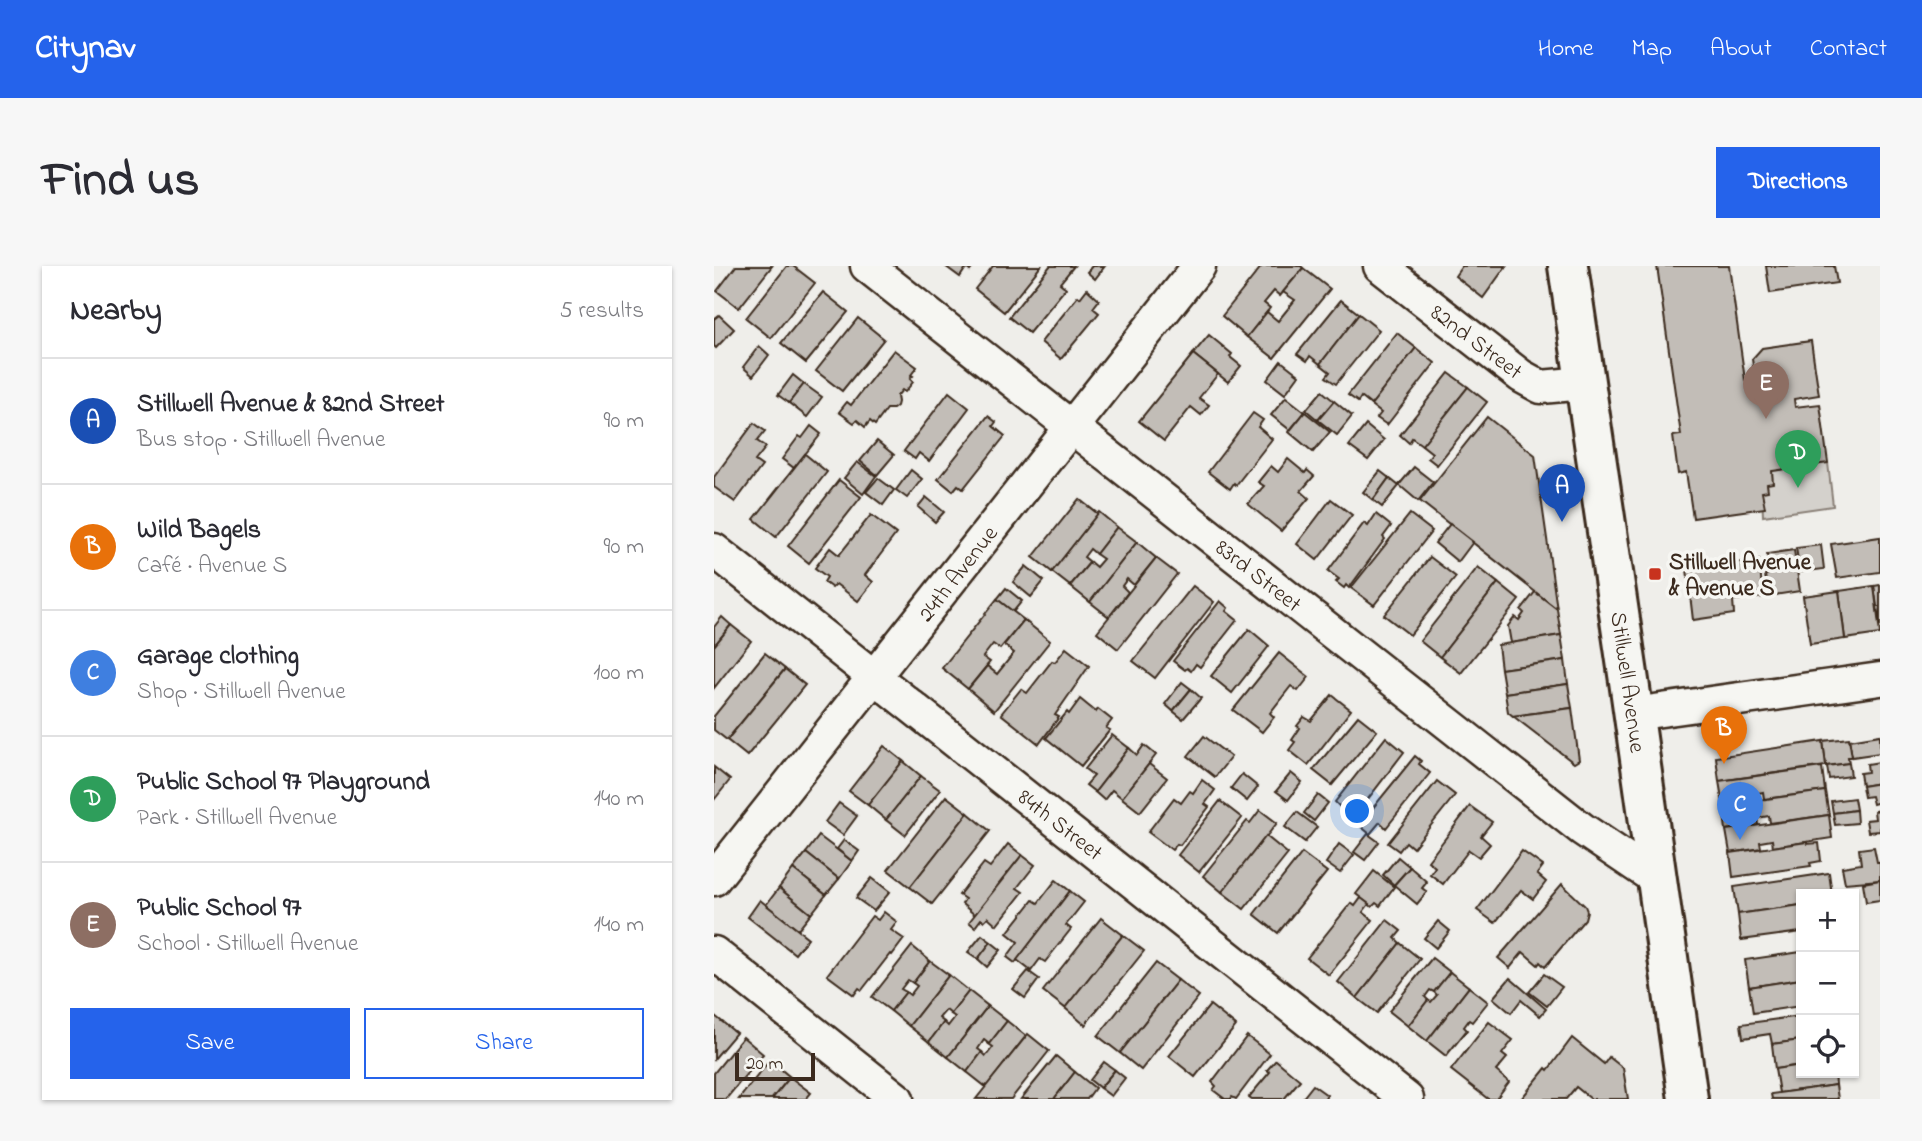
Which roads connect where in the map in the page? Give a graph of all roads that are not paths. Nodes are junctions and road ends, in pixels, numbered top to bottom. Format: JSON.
{"nodes":[{"id":1,"x":867,"y":266,"type":"edge"},
{"id":2,"x":1199,"y":266,"type":"edge"},
{"id":3,"x":1380,"y":266,"type":"edge"},
{"id":4,"x":1568,"y":266,"type":"edge"},
{"id":5,"x":1585,"y":383,"type":"junction"},
{"id":6,"x":1071,"y":428,"type":"junction"},
{"id":7,"x":714,"y":550,"type":"edge"},
{"id":8,"x":875,"y":677,"type":"junction"},
{"id":9,"x":1880,"y":679,"type":"edge"},
{"id":10,"x":1633,"y":714,"type":"junction"},
{"id":11,"x":1656,"y":878,"type":"junction"},
{"id":12,"x":714,"y":879,"type":"edge"},
{"id":13,"x":714,"y":953,"type":"edge"},
{"id":14,"x":897,"y":1099,"type":"edge"},
{"id":15,"x":1407,"y":1099,"type":"edge"},
{"id":16,"x":1688,"y":1099,"type":"edge"}],
"edges":[{"from":1,"to":6,"type":"street","name":"83rd Street"},
{"from":2,"to":6,"type":"street","name":"24th Avenue"},
{"from":3,"to":5,"type":"street","name":"82nd Street"},
{"from":4,"to":5,"type":"main road","name":"Stillwell Avenue"},
{"from":5,"to":10,"type":"main road","name":"Stillwell Avenue"},
{"from":6,"to":8,"type":"street","name":"24th Avenue"},
{"from":6,"to":11,"type":"street","name":"83rd Street"},
{"from":7,"to":8,"type":"street","name":"84th Street"},
{"from":8,"to":12,"type":"street","name":"24th Avenue"},
{"from":8,"to":15,"type":"street","name":"84th Street"},
{"from":9,"to":10,"type":"street"},
{"from":10,"to":11,"type":"main road","name":"Stillwell Avenue"},
{"from":11,"to":16,"type":"main road","name":"Stillwell Avenue"},
{"from":13,"to":14,"type":"street"}]}
